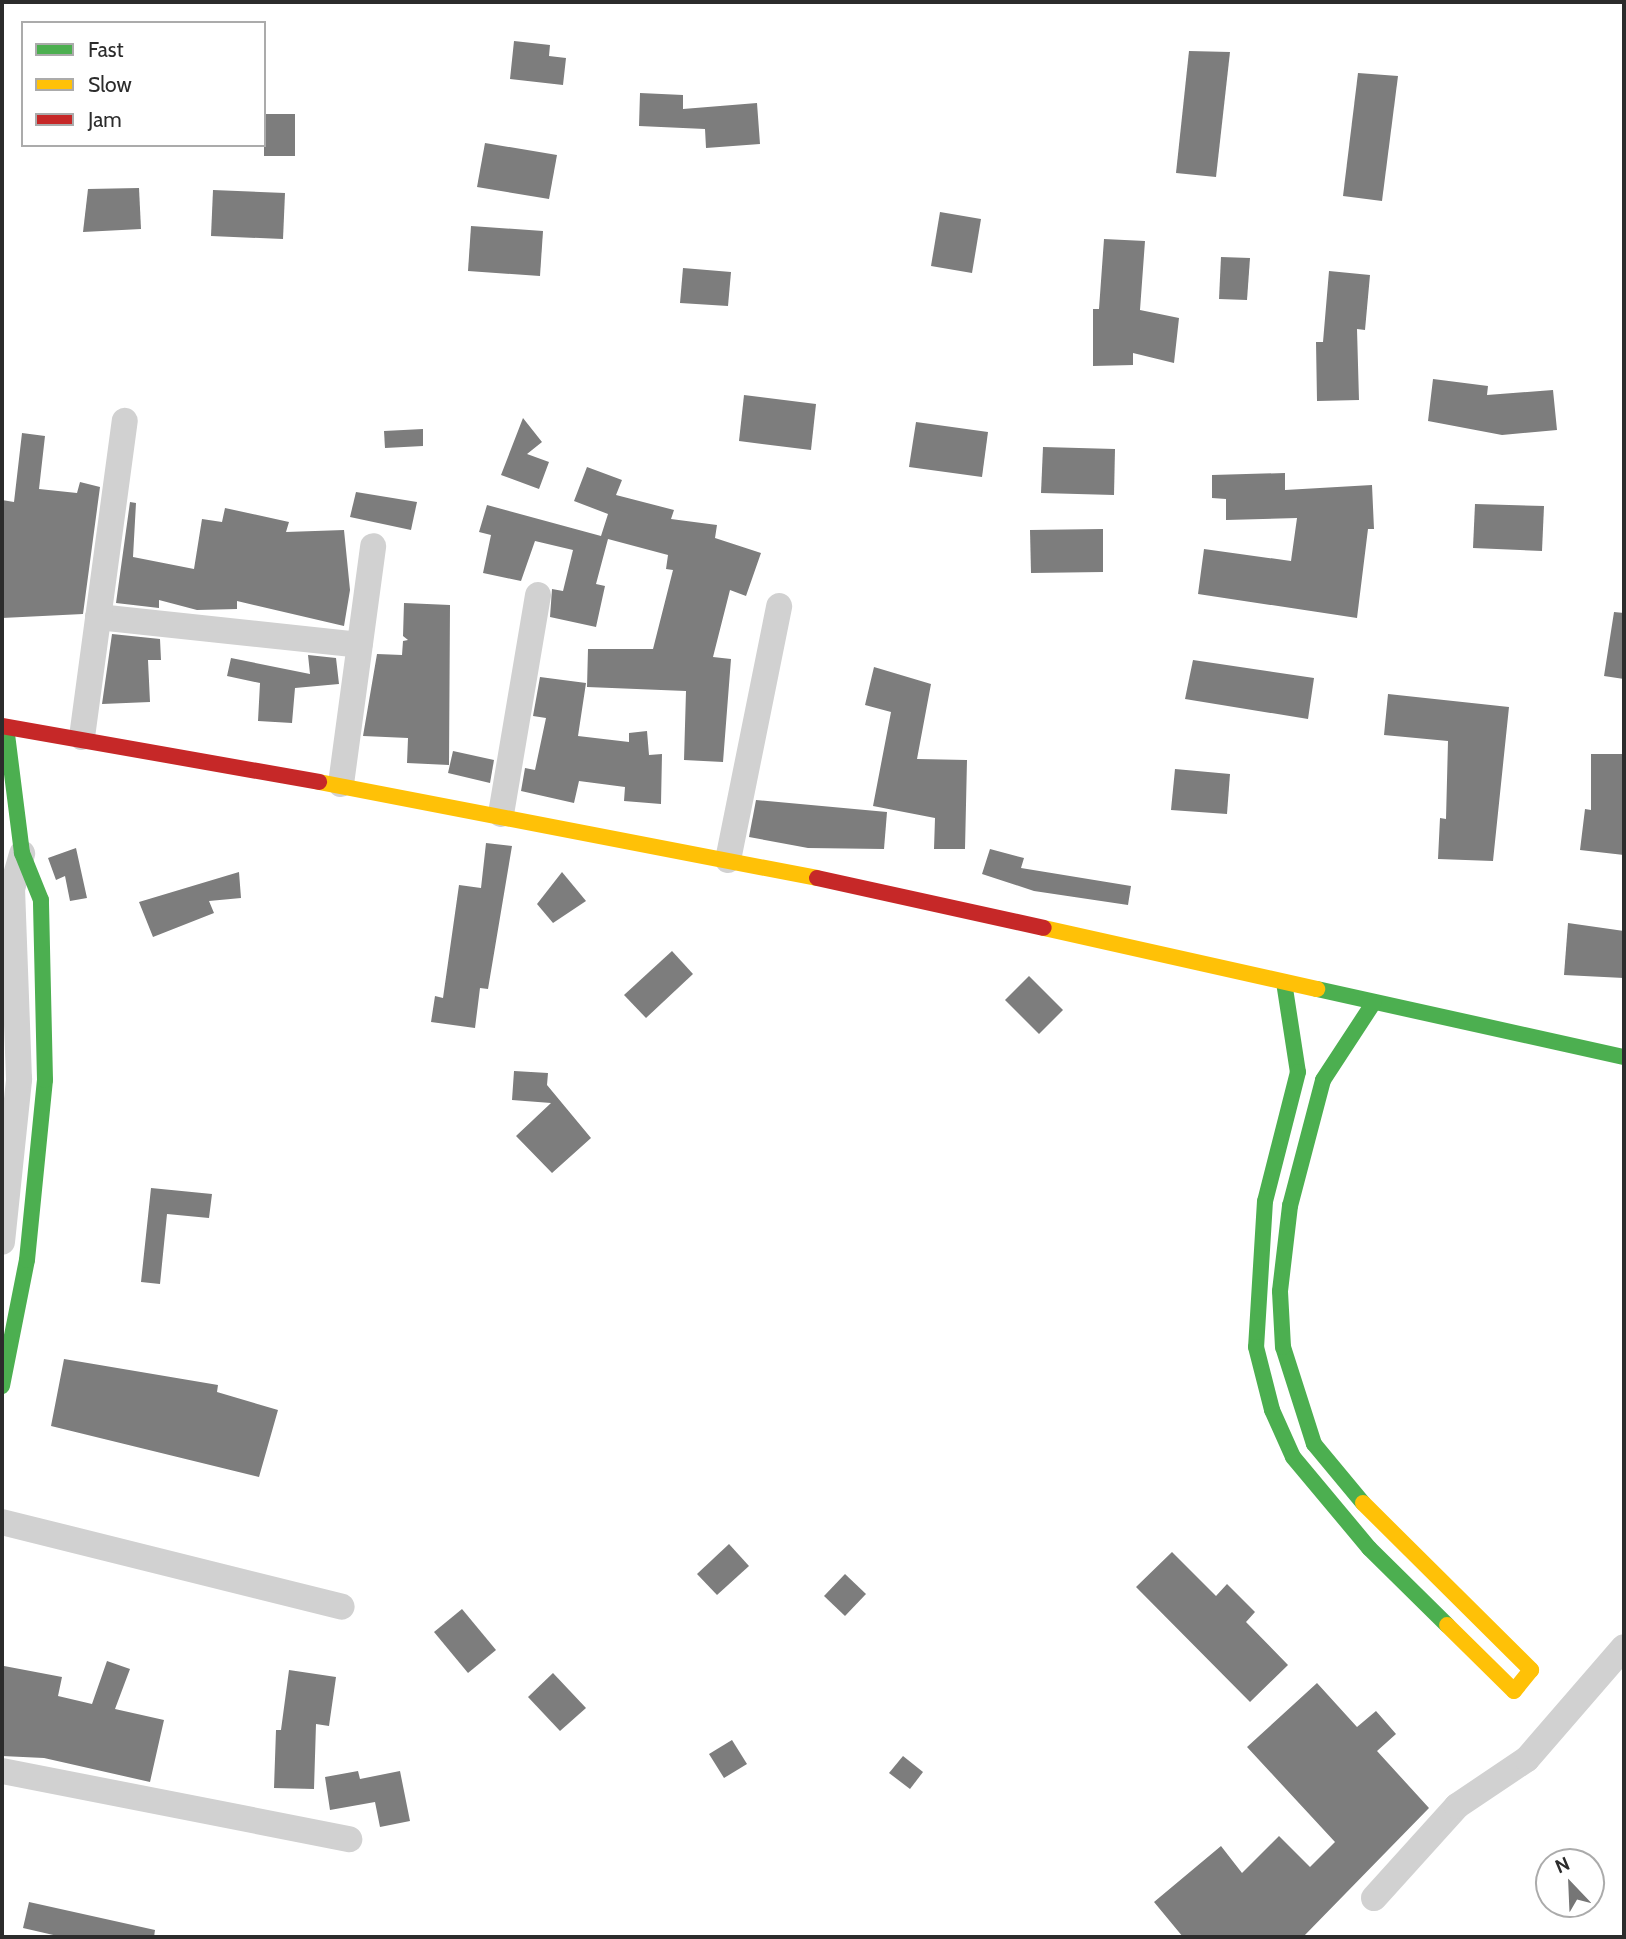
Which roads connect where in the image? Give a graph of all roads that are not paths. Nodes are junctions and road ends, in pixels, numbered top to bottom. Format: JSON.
{"nodes":[{"id":1,"x":125,"y":421,"type":"dead end"},
{"id":2,"x":373,"y":546,"type":"dead end"},
{"id":3,"x":538,"y":595,"type":"dead end"},
{"id":4,"x":779,"y":606,"type":"dead end"},
{"id":5,"x":98,"y":617,"type":"junction"},
{"id":6,"x":360,"y":645,"type":"junction"},
{"id":7,"x":4,"y":726,"type":"edge"},
{"id":8,"x":82,"y":737,"type":"junction"},
{"id":9,"x":341,"y":784,"type":"junction"},
{"id":10,"x":501,"y":814,"type":"junction"},
{"id":11,"x":22,"y":853,"type":"junction"},
{"id":12,"x":728,"y":860,"type":"junction"},
{"id":13,"x":1284,"y":982,"type":"junction"},
{"id":14,"x":1374,"y":1002,"type":"junction"},
{"id":15,"x":1624,"y":1057,"type":"edge"},
{"id":16,"x":2,"y":1242,"type":"edge"},
{"id":17,"x":1267,"y":1291,"type":"junction"},
{"id":18,"x":2,"y":1386,"type":"edge"},
{"id":19,"x":1304,"y":1450,"type":"junction"},
{"id":20,"x":2,"y":1522,"type":"edge"},
{"id":21,"x":1376,"y":1539,"type":"junction"},
{"id":22,"x":342,"y":1607,"type":"dead end"},
{"id":23,"x":1624,"y":1647,"type":"edge"},
{"id":24,"x":2,"y":1771,"type":"edge"},
{"id":25,"x":349,"y":1839,"type":"dead end"},
{"id":26,"x":1374,"y":1898,"type":"dead end"}],
"edges":[{"from":1,"to":5,"type":"street"},
{"from":2,"to":6,"type":"street"},
{"from":3,"to":10,"type":"street"},
{"from":4,"to":12,"type":"street"},
{"from":5,"to":6,"type":"street"},
{"from":5,"to":8,"type":"street"},
{"from":6,"to":9,"type":"street"},
{"from":7,"to":8,"type":"street"},
{"from":7,"to":11,"type":"street"},
{"from":8,"to":9,"type":"street"},
{"from":9,"to":10,"type":"street"},
{"from":10,"to":12,"type":"street"},
{"from":11,"to":16,"type":"street"},
{"from":11,"to":18,"type":"street"},
{"from":12,"to":13,"type":"street"},
{"from":13,"to":14,"type":"street"},
{"from":13,"to":17,"type":"street"},
{"from":14,"to":15,"type":"street"},
{"from":14,"to":17,"type":"street"},
{"from":17,"to":19,"type":"street"},
{"from":17,"to":19,"type":"street"},
{"from":19,"to":21,"type":"street"},
{"from":19,"to":21,"type":"street"},
{"from":20,"to":22,"type":"street"},
{"from":21,"to":21,"type":"street"},
{"from":23,"to":26,"type":"street"},
{"from":24,"to":25,"type":"street"}]}
